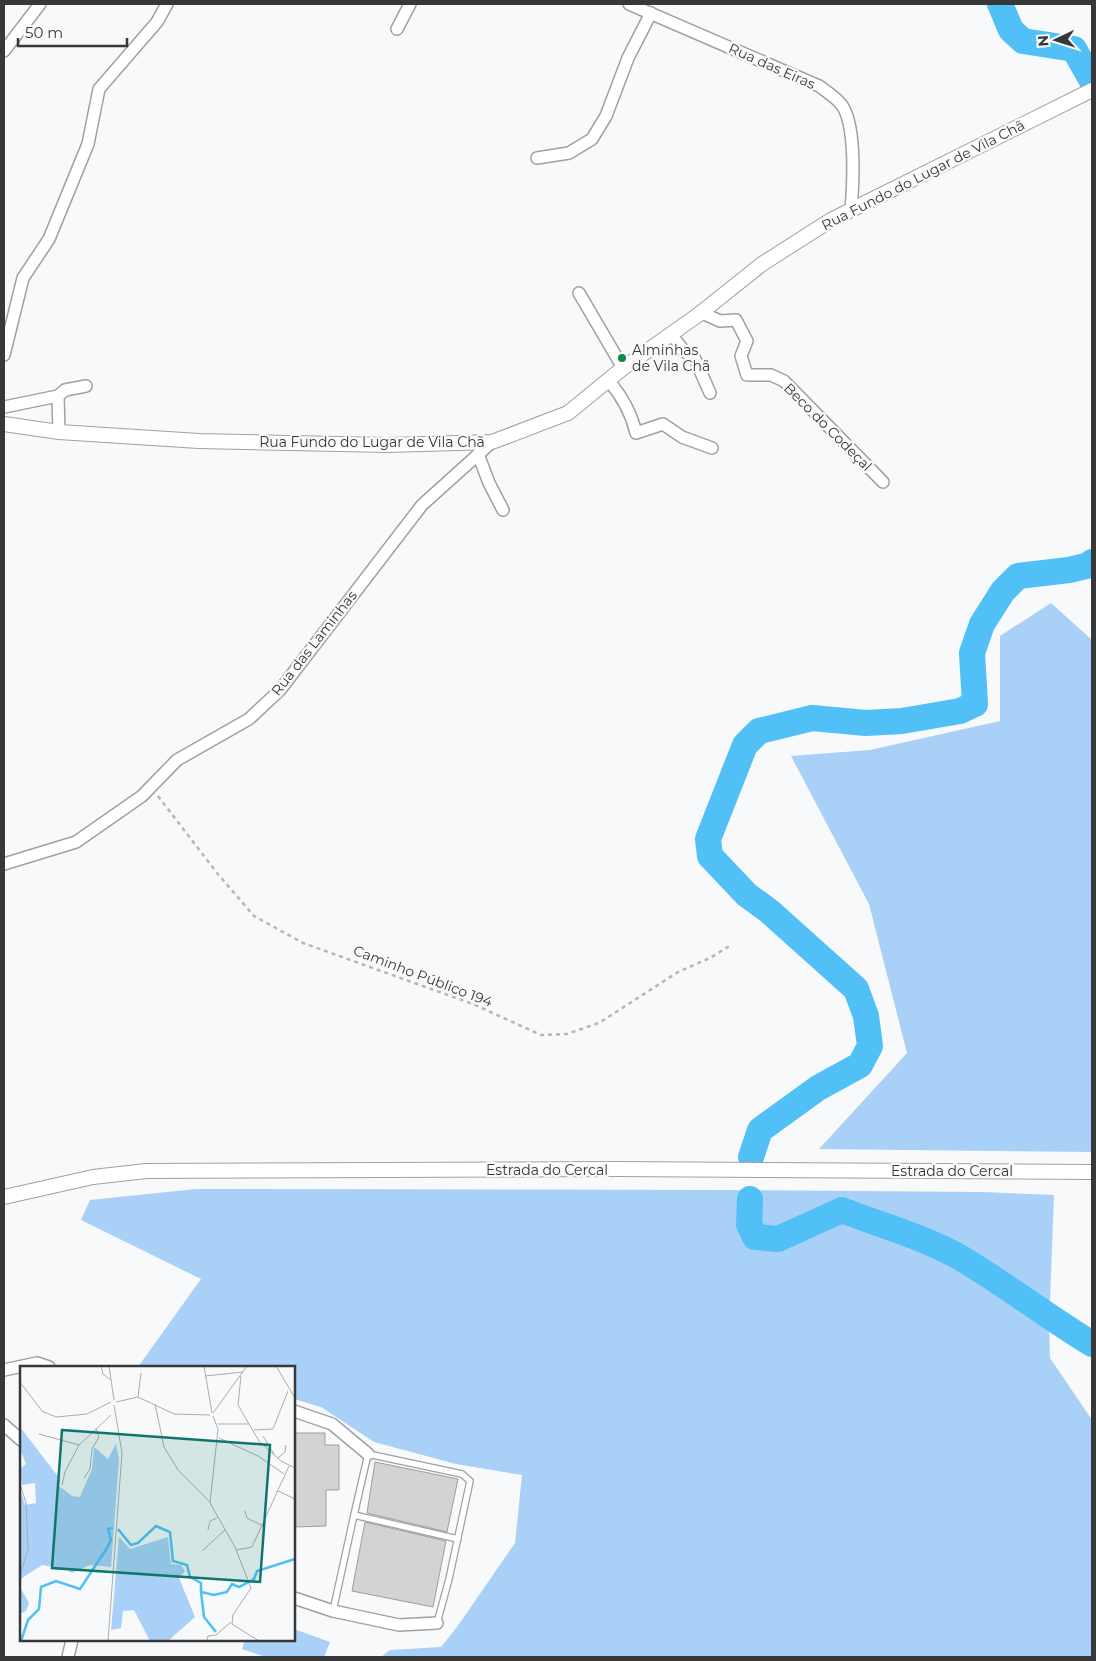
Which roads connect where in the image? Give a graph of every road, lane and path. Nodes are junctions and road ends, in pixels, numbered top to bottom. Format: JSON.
{"nodes":[{"id":1,"x":40,"y":4,"type":"edge"},
{"id":2,"x":167,"y":4,"type":"edge"},
{"id":3,"x":410,"y":4,"type":"edge"},
{"id":4,"x":629,"y":4,"type":"edge"},
{"id":5,"x":651,"y":13,"type":"junction"},
{"id":6,"x":397,"y":28,"type":"dead end"},
{"id":7,"x":4,"y":51,"type":"edge"},
{"id":8,"x":1088,"y":93,"type":"edge"},
{"id":9,"x":537,"y":158,"type":"dead end"},
{"id":10,"x":851,"y":209,"type":"junction"},
{"id":11,"x":579,"y":293,"type":"dead end"},
{"id":12,"x":702,"y":313,"type":"junction"},
{"id":13,"x":671,"y":334,"type":"junction"},
{"id":14,"x":4,"y":354,"type":"edge"},
{"id":15,"x":623,"y":368,"type":"junction"},
{"id":16,"x":608,"y":380,"type":"junction"},
{"id":17,"x":86,"y":386,"type":"dead end"},
{"id":18,"x":710,"y":393,"type":"dead end"},
{"id":19,"x":58,"y":396,"type":"junction"},
{"id":20,"x":4,"y":407,"type":"edge"},
{"id":21,"x":4,"y":424,"type":"edge"},
{"id":22,"x":59,"y":432,"type":"junction"},
{"id":23,"x":492,"y":442,"type":"junction"},
{"id":24,"x":712,"y":448,"type":"dead end"},
{"id":25,"x":478,"y":454,"type":"junction"},
{"id":26,"x":883,"y":482,"type":"dead end"},
{"id":27,"x":502,"y":510,"type":"dead end"},
{"id":28,"x":151,"y":787,"type":"junction"},
{"id":29,"x":4,"y":864,"type":"edge"},
{"id":30,"x":731,"y":945,"type":"dead end"},
{"id":31,"x":1092,"y":1172,"type":"edge"},
{"id":32,"x":4,"y":1197,"type":"edge"},
{"id":33,"x":23,"y":1366,"type":"edge"},
{"id":34,"x":46,"y":1366,"type":"edge"},
{"id":35,"x":20,"y":1367,"type":"edge"},
{"id":36,"x":4,"y":1370,"type":"edge"},
{"id":37,"x":295,"y":1411,"type":"edge"},
{"id":38,"x":4,"y":1425,"type":"edge"},
{"id":39,"x":20,"y":1439,"type":"edge"},
{"id":40,"x":368,"y":1454,"type":"junction"},
{"id":41,"x":354,"y":1515,"type":"junction"},
{"id":42,"x":458,"y":1539,"type":"junction"},
{"id":43,"x":295,"y":1598,"type":"edge"},
{"id":44,"x":333,"y":1611,"type":"junction"},
{"id":45,"x":437,"y":1623,"type":"joint"},
{"id":46,"x":72,"y":1641,"type":"edge"},
{"id":47,"x":68,"y":1657,"type":"edge"}],
"edges":[{"from":1,"to":7,"type":"street"},
{"from":2,"to":14,"type":"street"},
{"from":3,"to":6,"type":"street"},
{"from":4,"to":5,"type":"street","name":"Rua das Eiras"},
{"from":5,"to":9,"type":"street"},
{"from":5,"to":10,"type":"street","name":"Rua das Eiras"},
{"from":8,"to":10,"type":"street","name":"Rua Fundo do Lugar de Vila Chã"},
{"from":10,"to":12,"type":"street","name":"Rua Fundo do Lugar de Vila Chã"},
{"from":11,"to":15,"type":"street"},
{"from":12,"to":13,"type":"street","name":"Rua Fundo do Lugar de Vila Chã"},
{"from":12,"to":26,"type":"street","name":"Beco do Codeçal"},
{"from":13,"to":15,"type":"street","name":"Rua Fundo do Lugar de Vila Chã"},
{"from":13,"to":18,"type":"street"},
{"from":15,"to":16,"type":"street","name":"Rua Fundo do Lugar de Vila Chã"},
{"from":16,"to":23,"type":"street","name":"Rua Fundo do Lugar de Vila Chã"},
{"from":16,"to":24,"type":"street"},
{"from":17,"to":19,"type":"street"},
{"from":19,"to":20,"type":"street"},
{"from":19,"to":22,"type":"street"},
{"from":21,"to":22,"type":"street","name":"Rua Fundo do Lugar de Vila Chã"},
{"from":22,"to":23,"type":"street","name":"Rua Fundo do Lugar de Vila Chã"},
{"from":23,"to":25,"type":"street","name":"Rua das Laminhas"},
{"from":25,"to":27,"type":"street"},
{"from":25,"to":28,"type":"street","name":"Rua das Laminhas"},
{"from":28,"to":29,"type":"street","name":"Rua das Laminhas"},
{"from":28,"to":30,"type":"path","name":"Caminho Público 194"},
{"from":31,"to":32,"type":"street","name":"Estrada do Cercal"},
{"from":33,"to":34,"type":"street"},
{"from":35,"to":36,"type":"street"},
{"from":37,"to":40,"type":"street"},
{"from":38,"to":39,"type":"street"},
{"from":40,"to":41,"type":"lane"},
{"from":40,"to":42,"type":"lane"},
{"from":41,"to":42,"type":"lane"},
{"from":41,"to":44,"type":"lane"},
{"from":42,"to":45,"type":"lane"},
{"from":43,"to":44,"type":"street"},
{"from":44,"to":45,"type":"street"},
{"from":46,"to":47,"type":"street"}]}
